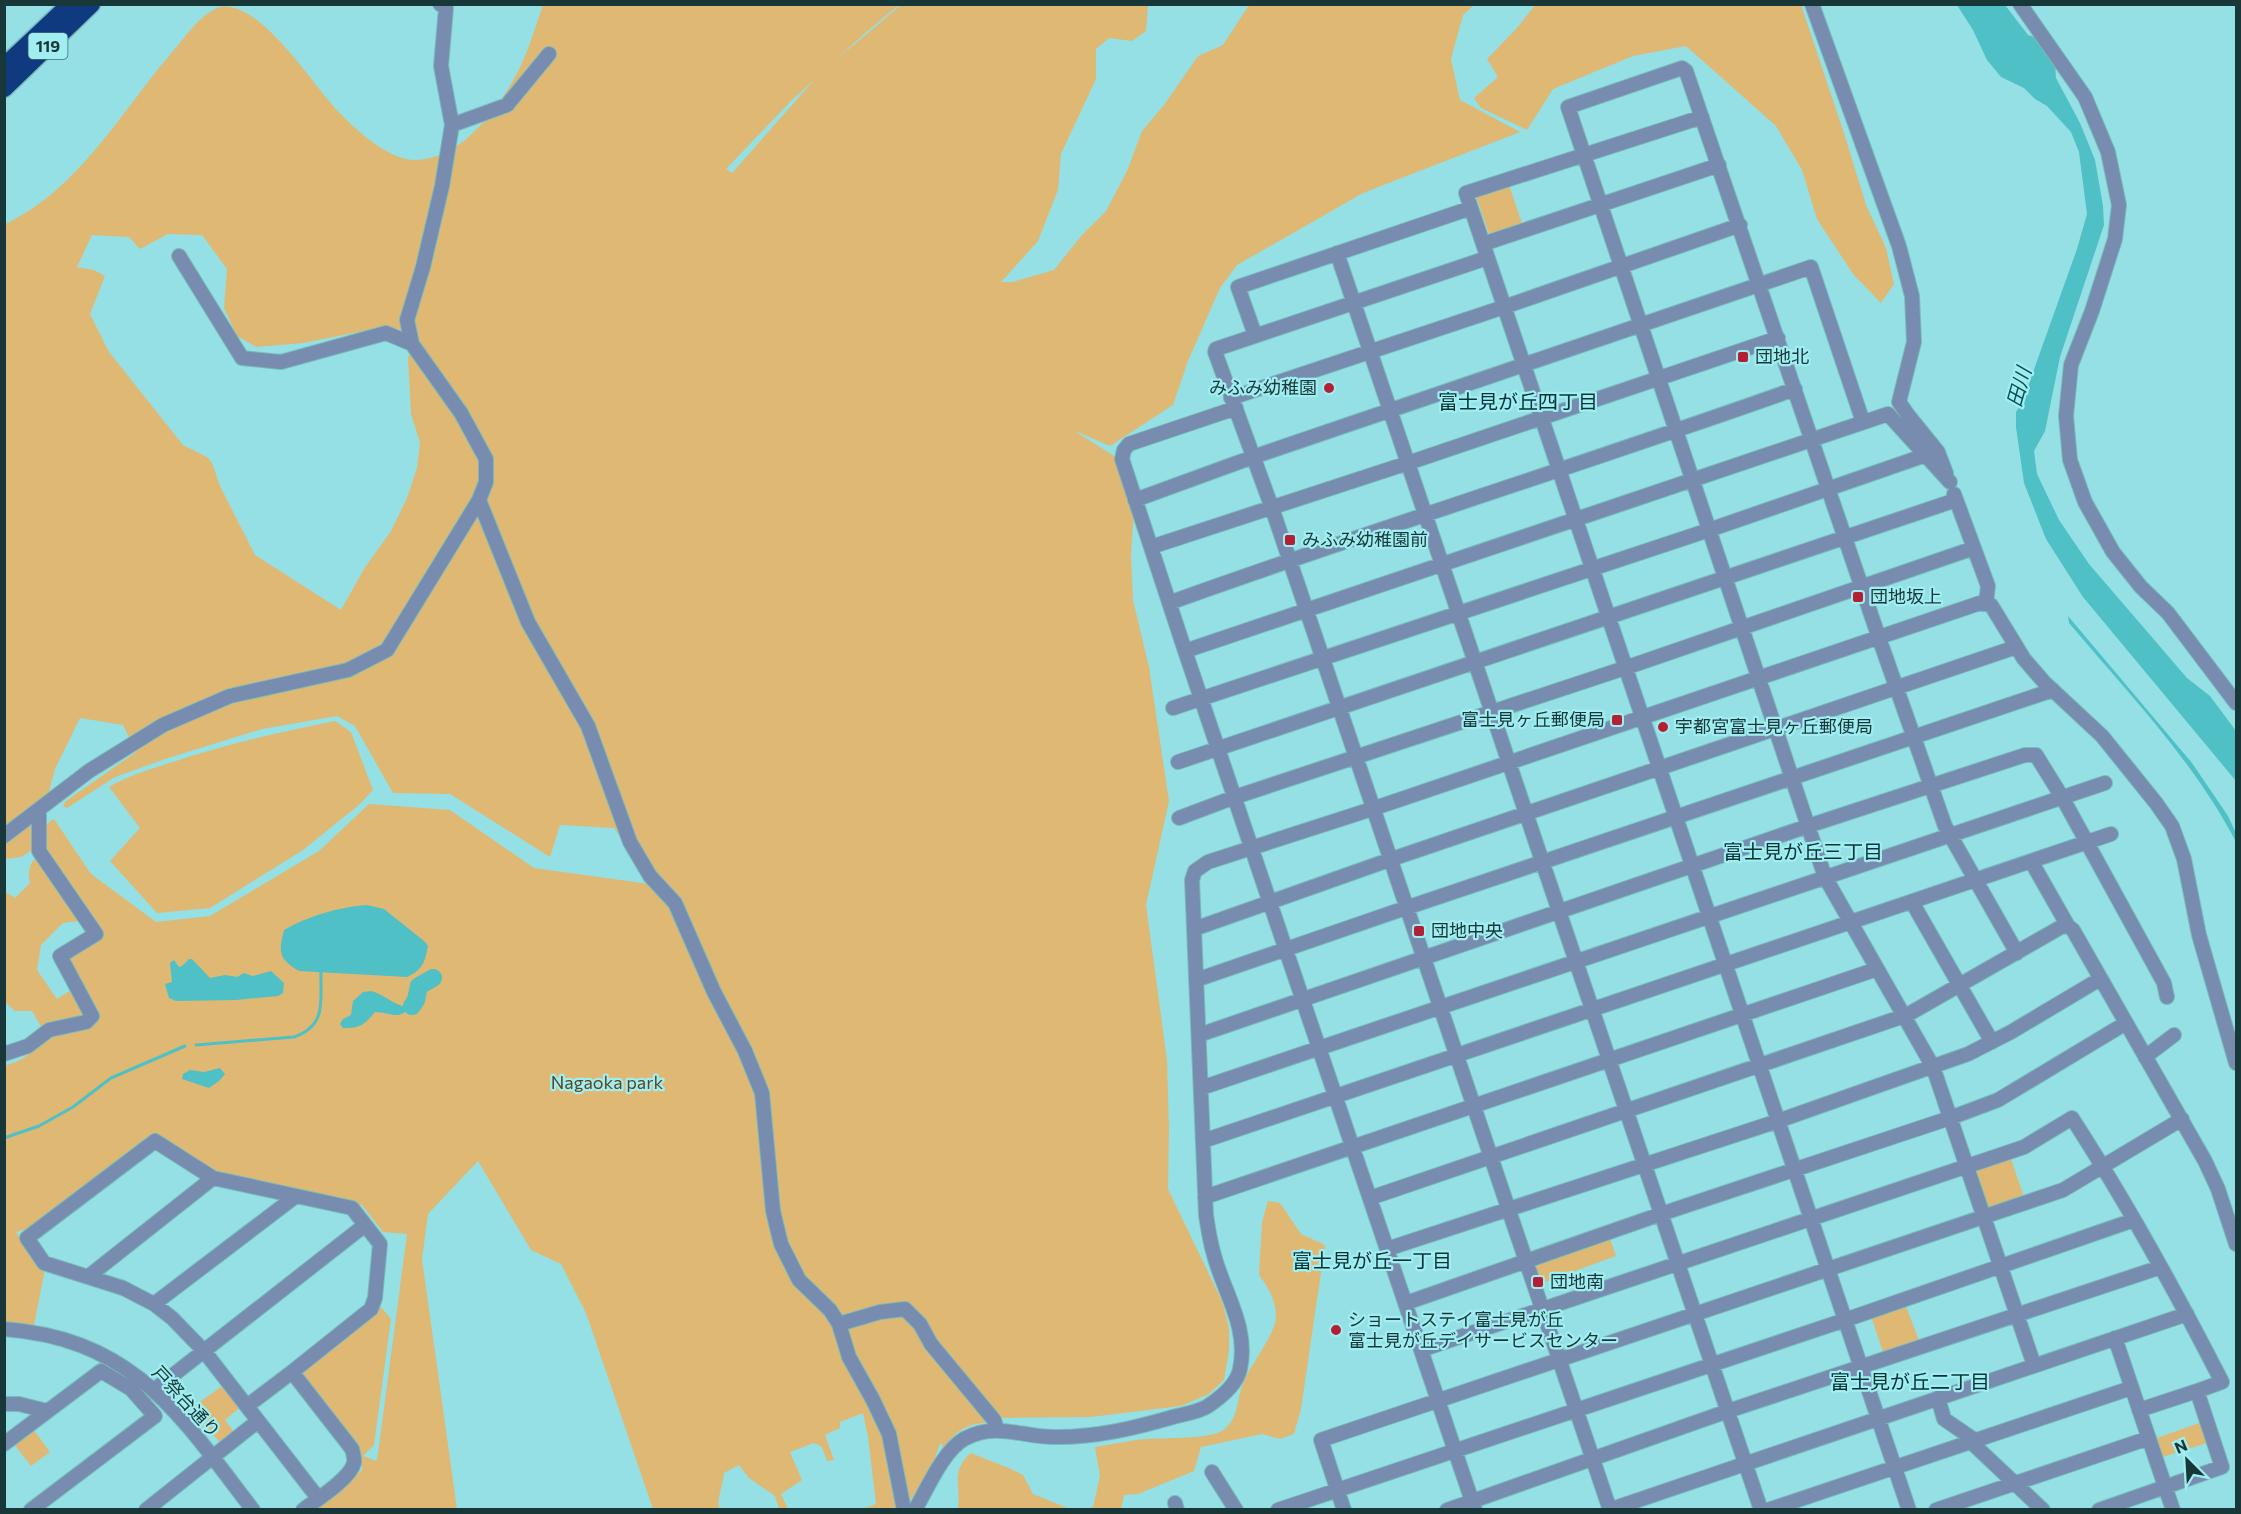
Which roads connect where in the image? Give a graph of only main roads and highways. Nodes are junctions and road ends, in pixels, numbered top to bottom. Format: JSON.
{"nodes":[{"id":1,"x":71,"y":4,"type":"edge"},
{"id":2,"x":91,"y":4,"type":"edge"},
{"id":3,"x":4,"y":68,"type":"edge"},
{"id":4,"x":4,"y":88,"type":"edge"}],
"edges":[{"from":1,"to":3,"type":"highway","number":"119"},
{"from":2,"to":4,"type":"highway","number":"119"}]}
